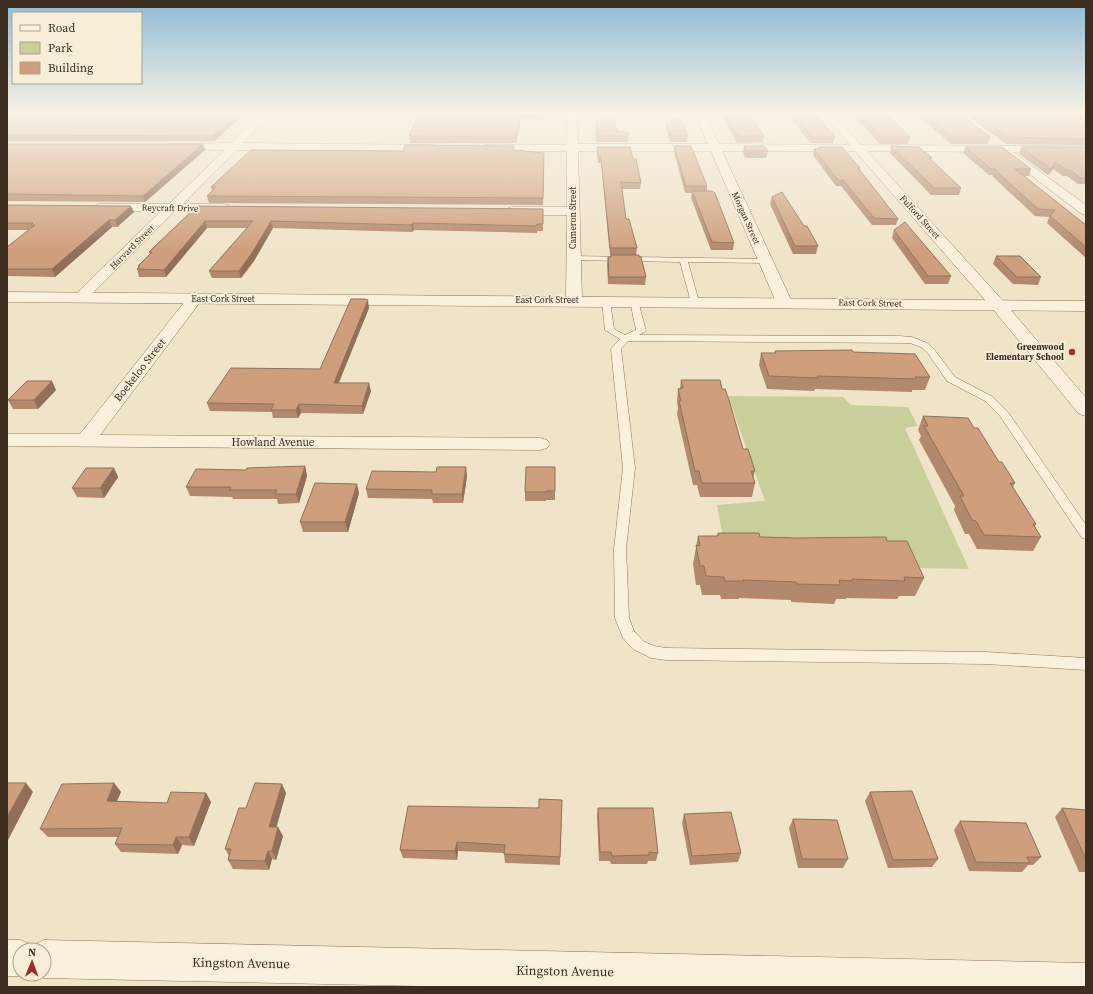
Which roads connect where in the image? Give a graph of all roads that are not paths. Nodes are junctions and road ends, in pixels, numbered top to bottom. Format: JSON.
{"nodes":[{"id":1,"x":222,"y":158,"type":"edge"},
{"id":2,"x":573,"y":158,"type":"edge"},
{"id":3,"x":720,"y":158,"type":"edge"},
{"id":4,"x":867,"y":158,"type":"edge"},
{"id":5,"x":1016,"y":158,"type":"edge"},
{"id":6,"x":93,"y":207,"type":"edge"},
{"id":7,"x":171,"y":208,"type":"junction"},
{"id":8,"x":234,"y":208,"type":"edge"},
{"id":9,"x":502,"y":210,"type":"edge"},
{"id":10,"x":573,"y":211,"type":"junction"},
{"id":11,"x":1086,"y":211,"type":"edge"},
{"id":12,"x":573,"y":258,"type":"junction"},
{"id":13,"x":683,"y":260,"type":"junction"},
{"id":14,"x":765,"y":261,"type":"junction"},
{"id":15,"x":7,"y":296,"type":"edge"},
{"id":16,"x":81,"y":297,"type":"junction"},
{"id":17,"x":195,"y":298,"type":"junction"},
{"id":18,"x":574,"y":300,"type":"junction"},
{"id":19,"x":606,"y":301,"type":"junction"},
{"id":20,"x":634,"y":301,"type":"junction"},
{"id":21,"x":695,"y":302,"type":"junction"},
{"id":22,"x":784,"y":302,"type":"junction"},
{"id":23,"x":998,"y":305,"type":"junction"},
{"id":24,"x":1086,"y":306,"type":"edge"},
{"id":25,"x":625,"y":338,"type":"junction"},
{"id":26,"x":1086,"y":410,"type":"edge"},
{"id":27,"x":7,"y":440,"type":"edge"},
{"id":28,"x":85,"y":441,"type":"junction"},
{"id":29,"x":540,"y":444,"type":"dead end"},
{"id":30,"x":1086,"y":535,"type":"edge"},
{"id":31,"x":1086,"y":664,"type":"edge"},
{"id":32,"x":52,"y":959,"type":"edge"},
{"id":33,"x":1086,"y":982,"type":"edge"}],
"edges":[{"from":1,"to":7,"type":"street","name":"Harvard Street"},
{"from":2,"to":10,"type":"street","name":"Cameron Street"},
{"from":3,"to":14,"type":"street","name":"Morgan Street"},
{"from":4,"to":23,"type":"street","name":"Fulford Street"},
{"from":5,"to":11,"type":"street"},
{"from":6,"to":7,"type":"street","name":"Reycraft Drive"},
{"from":7,"to":8,"type":"street","name":"Reycraft Drive"},
{"from":7,"to":16,"type":"street","name":"Harvard Street"},
{"from":9,"to":10,"type":"street"},
{"from":10,"to":12,"type":"street","name":"Cameron Street"},
{"from":12,"to":13,"type":"lane"},
{"from":12,"to":18,"type":"street","name":"Cameron Street"},
{"from":13,"to":14,"type":"lane"},
{"from":13,"to":21,"type":"lane"},
{"from":14,"to":22,"type":"street","name":"Morgan Street"},
{"from":15,"to":16,"type":"street","name":"East Cork Street"},
{"from":16,"to":17,"type":"street","name":"East Cork Street"},
{"from":17,"to":18,"type":"street","name":"East Cork Street"},
{"from":17,"to":28,"type":"street","name":"Boekeloo Street"},
{"from":18,"to":19,"type":"street","name":"East Cork Street"},
{"from":19,"to":20,"type":"street","name":"East Cork Street"},
{"from":19,"to":25,"type":"lane"},
{"from":20,"to":21,"type":"street","name":"East Cork Street"},
{"from":20,"to":25,"type":"lane"},
{"from":21,"to":22,"type":"street","name":"East Cork Street"},
{"from":22,"to":23,"type":"street","name":"East Cork Street"},
{"from":23,"to":24,"type":"street","name":"East Cork Street"},
{"from":23,"to":26,"type":"street","name":"Fulford Street"},
{"from":25,"to":30,"type":"lane"},
{"from":25,"to":31,"type":"lane"},
{"from":27,"to":28,"type":"street","name":"Howland Avenue"},
{"from":28,"to":29,"type":"street","name":"Howland Avenue"},
{"from":32,"to":33,"type":"street","name":"Kingston Avenue"}]}
